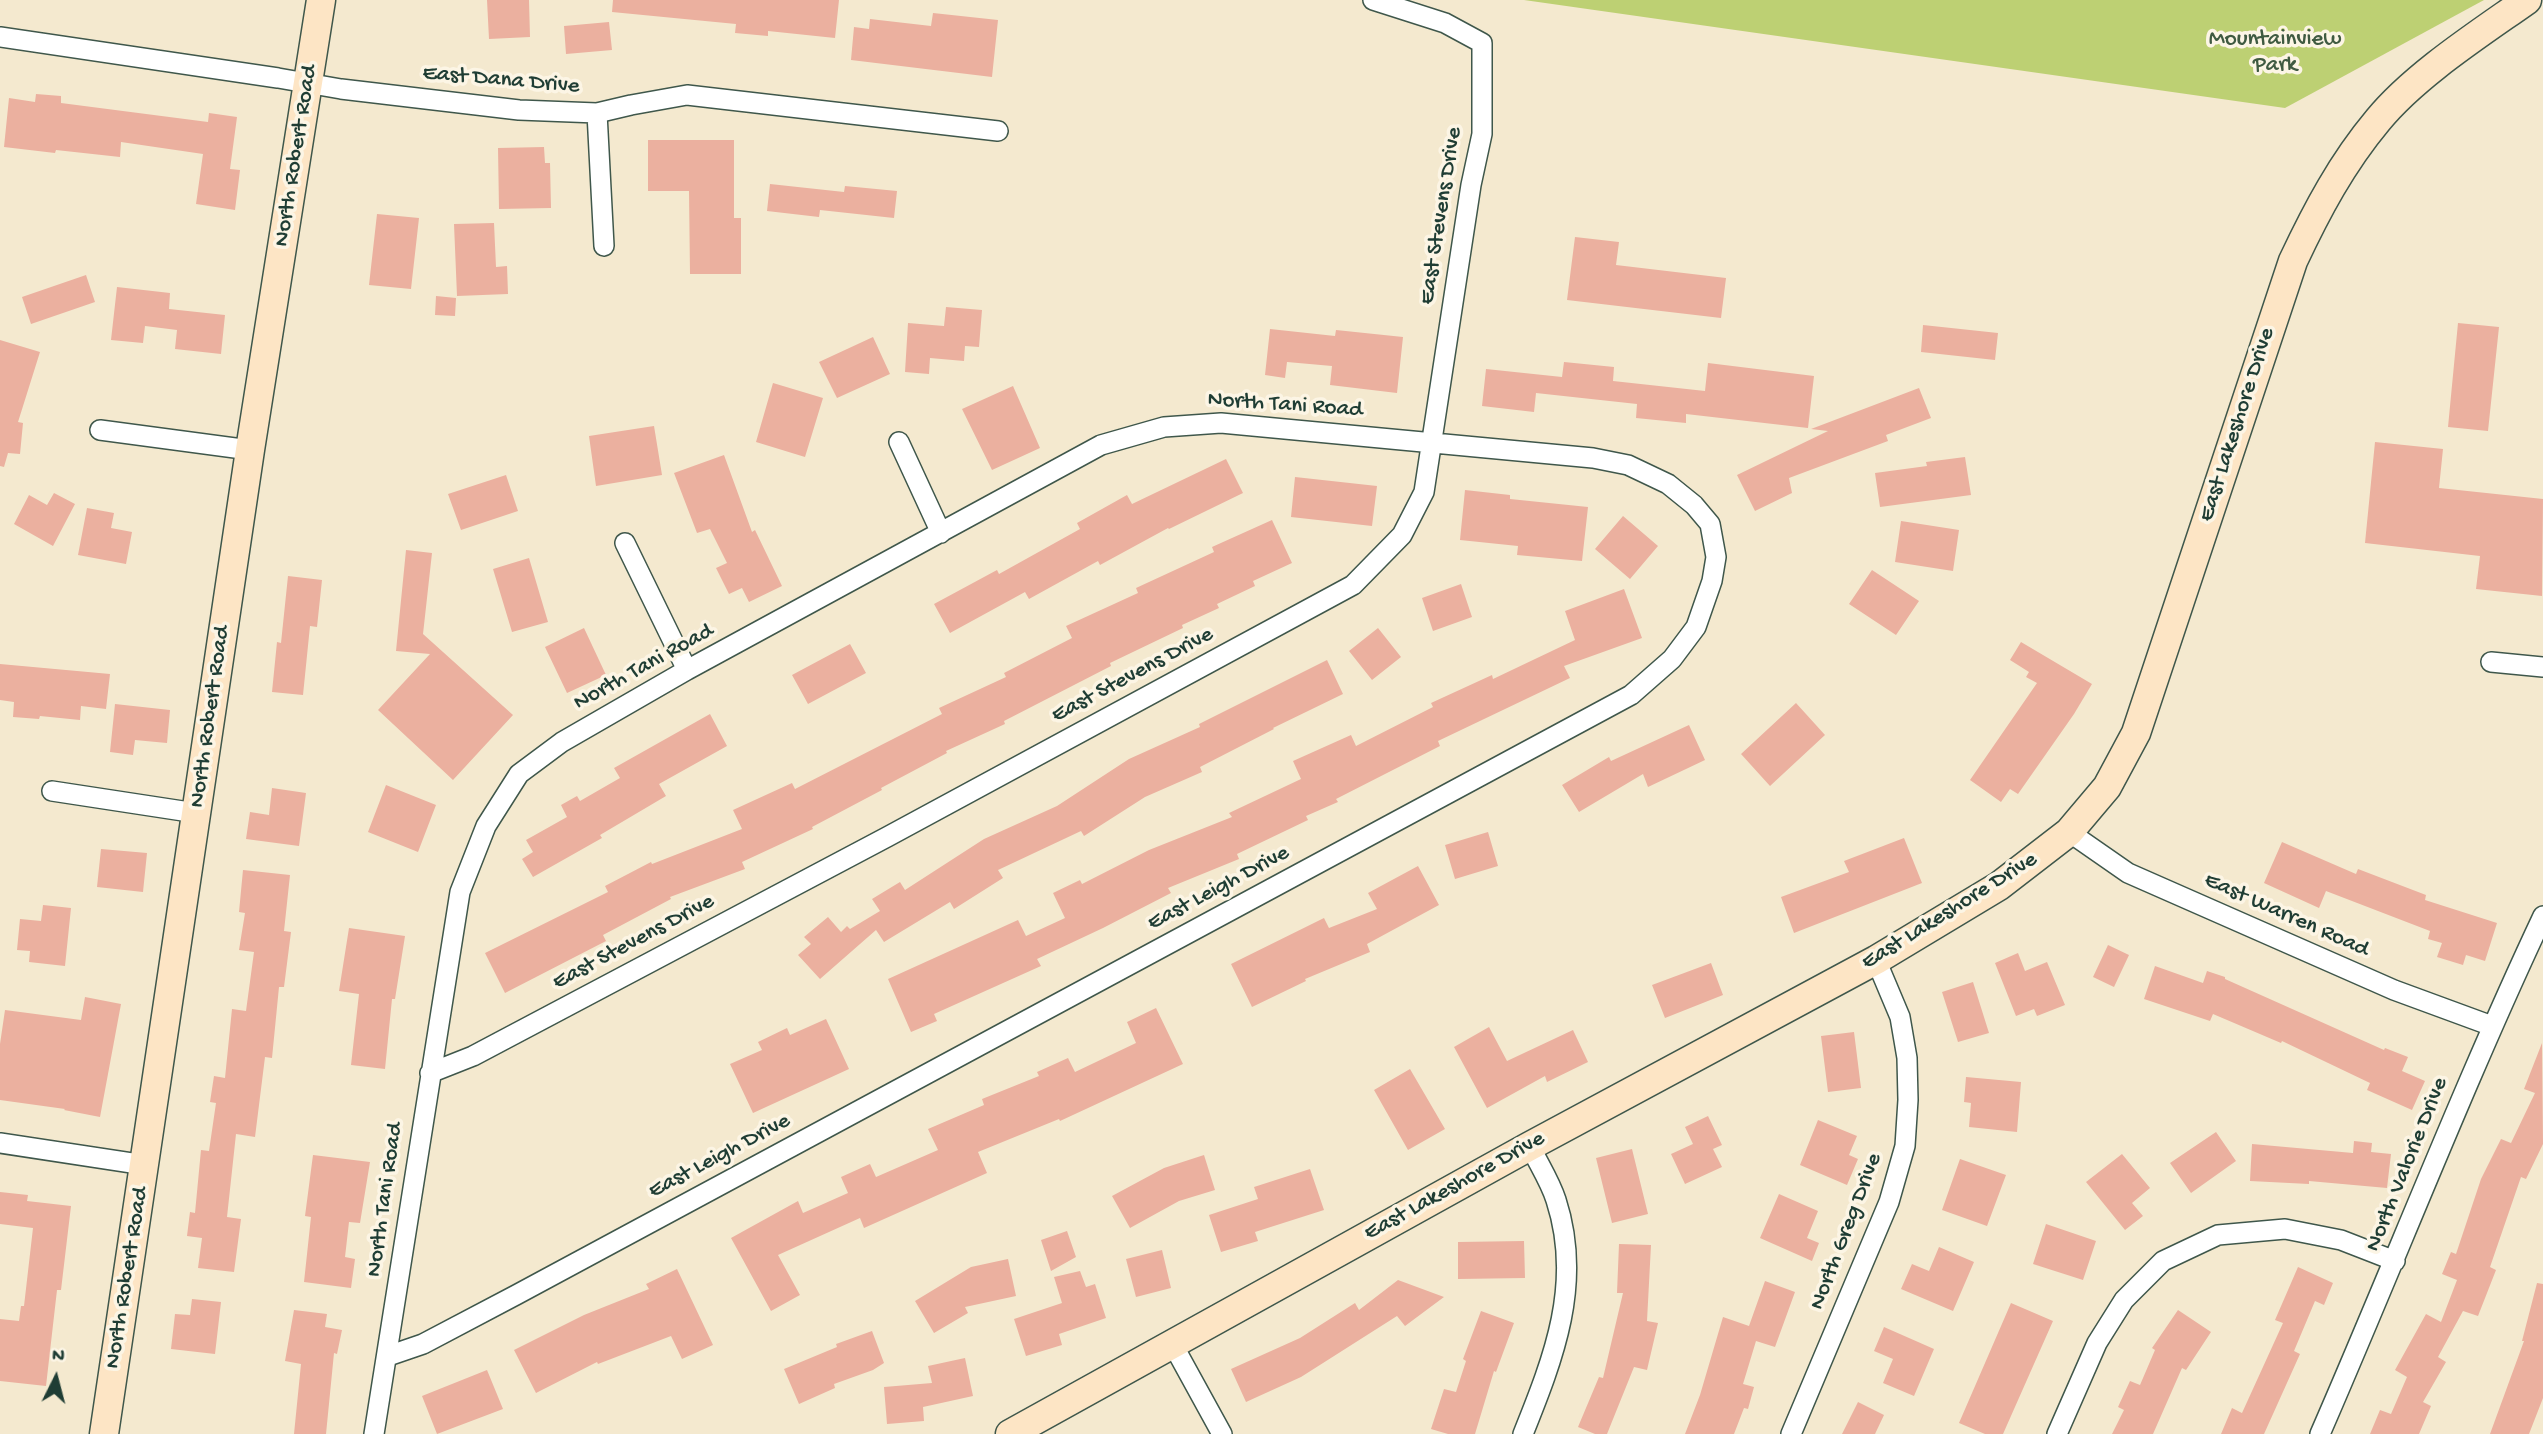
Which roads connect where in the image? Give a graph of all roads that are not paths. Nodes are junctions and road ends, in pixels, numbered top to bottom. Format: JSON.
{"nodes":[{"id":1,"x":321,"y":0,"type":"edge"},
{"id":2,"x":1373,"y":0,"type":"edge"},
{"id":3,"x":2527,"y":0,"type":"edge"},
{"id":4,"x":0,"y":37,"type":"edge"},
{"id":5,"x":309,"y":84,"type":"junction"},
{"id":6,"x":597,"y":113,"type":"junction"},
{"id":7,"x":998,"y":131,"type":"dead end"},
{"id":8,"x":604,"y":246,"type":"dead end"},
{"id":9,"x":100,"y":430,"type":"dead end"},
{"id":10,"x":899,"y":442,"type":"dead end"},
{"id":11,"x":1433,"y":442,"type":"junction"},
{"id":12,"x":250,"y":450,"type":"junction"},
{"id":13,"x":941,"y":533,"type":"junction"},
{"id":14,"x":625,"y":543,"type":"dead end"},
{"id":15,"x":2491,"y":662,"type":"dead end"},
{"id":16,"x":2543,"y":667,"type":"edge"},
{"id":17,"x":687,"y":670,"type":"junction"},
{"id":18,"x":52,"y":791,"type":"dead end"},
{"id":19,"x":197,"y":813,"type":"junction"},
{"id":20,"x":2069,"y":832,"type":"junction"},
{"id":21,"x":2543,"y":916,"type":"edge"},
{"id":22,"x":1876,"y":960,"type":"junction"},
{"id":23,"x":2492,"y":1026,"type":"junction"},
{"id":24,"x":430,"y":1073,"type":"junction"},
{"id":25,"x":0,"y":1143,"type":"edge"},
{"id":26,"x":1530,"y":1146,"type":"junction"},
{"id":27,"x":145,"y":1165,"type":"junction"},
{"id":28,"x":2395,"y":1261,"type":"junction"},
{"id":29,"x":1172,"y":1343,"type":"junction"},
{"id":30,"x":388,"y":1356,"type":"junction"},
{"id":31,"x":104,"y":1434,"type":"edge"},
{"id":32,"x":374,"y":1434,"type":"edge"},
{"id":33,"x":1010,"y":1434,"type":"edge"},
{"id":34,"x":1222,"y":1434,"type":"edge"},
{"id":35,"x":1523,"y":1434,"type":"edge"},
{"id":36,"x":1791,"y":1434,"type":"edge"},
{"id":37,"x":2057,"y":1434,"type":"edge"},
{"id":38,"x":2320,"y":1434,"type":"edge"}],
"edges":[{"from":1,"to":5,"type":"main road","name":"North Robert Road"},
{"from":2,"to":11,"type":"street","name":"East Stevens Drive"},
{"from":3,"to":20,"type":"main road","name":"East Lakeshore Drive"},
{"from":4,"to":5,"type":"street","name":"East Dana Drive"},
{"from":5,"to":6,"type":"street","name":"East Dana Drive"},
{"from":5,"to":12,"type":"main road","name":"North Robert Road"},
{"from":6,"to":7,"type":"street","name":"East Dana Drive"},
{"from":6,"to":8,"type":"street"},
{"from":9,"to":12,"type":"street"},
{"from":10,"to":13,"type":"street"},
{"from":11,"to":13,"type":"street","name":"North Tani Road"},
{"from":11,"to":24,"type":"street","name":"East Stevens Drive"},
{"from":11,"to":30,"type":"street","name":"East Leigh Drive"},
{"from":12,"to":19,"type":"main road","name":"North Robert Road"},
{"from":13,"to":17,"type":"street","name":"North Tani Road"},
{"from":14,"to":17,"type":"street"},
{"from":15,"to":16,"type":"street"},
{"from":17,"to":24,"type":"street","name":"North Tani Road"},
{"from":18,"to":19,"type":"street"},
{"from":19,"to":27,"type":"main road","name":"North Robert Road"},
{"from":20,"to":22,"type":"main road","name":"East Lakeshore Drive"},
{"from":20,"to":23,"type":"street","name":"East Warren Road"},
{"from":21,"to":23,"type":"street","name":"North Valorie Drive"},
{"from":22,"to":26,"type":"main road","name":"East Lakeshore Drive"},
{"from":22,"to":36,"type":"street","name":"North Greg Drive"},
{"from":23,"to":28,"type":"street","name":"North Valorie Drive"},
{"from":24,"to":30,"type":"street","name":"North Tani Road"},
{"from":25,"to":27,"type":"street"},
{"from":26,"to":29,"type":"main road","name":"East Lakeshore Drive"},
{"from":26,"to":35,"type":"street"},
{"from":27,"to":31,"type":"main road","name":"North Robert Road"},
{"from":28,"to":37,"type":"street"},
{"from":28,"to":38,"type":"street","name":"North Valorie Drive"},
{"from":29,"to":33,"type":"main road","name":"East Lakeshore Drive"},
{"from":29,"to":34,"type":"street"},
{"from":30,"to":32,"type":"street","name":"North Tani Road"}]}
